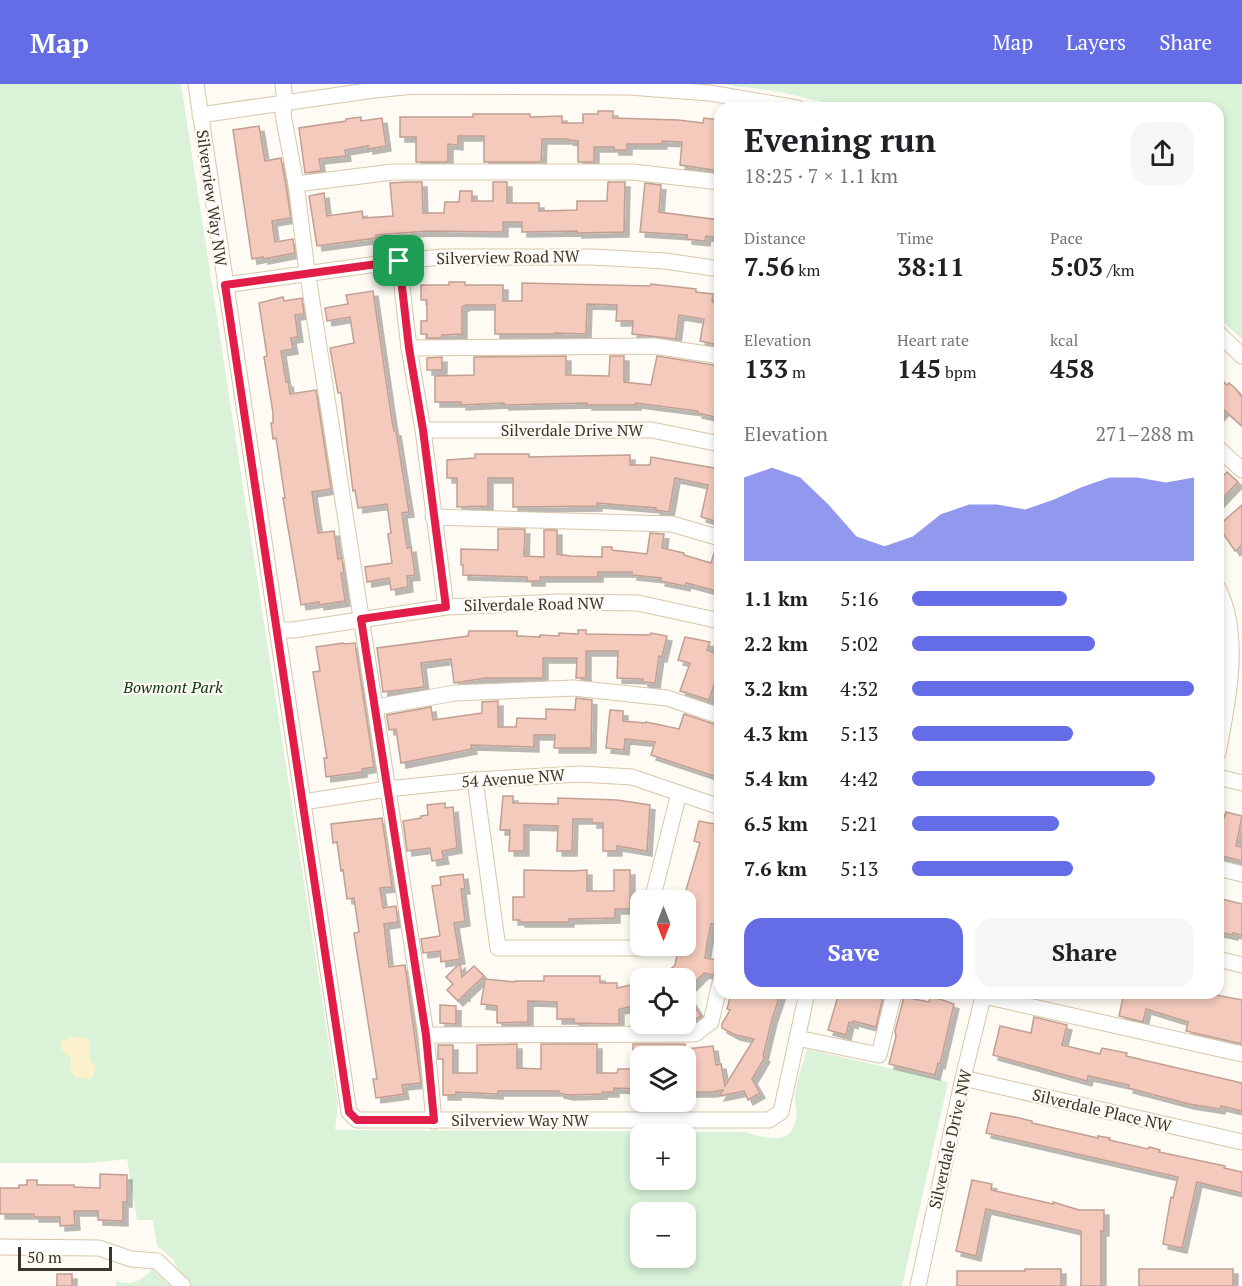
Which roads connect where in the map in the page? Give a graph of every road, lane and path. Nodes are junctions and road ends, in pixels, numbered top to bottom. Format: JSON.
{"nodes":[{"id":1,"x":195,"y":84,"type":"edge"},
{"id":2,"x":283,"y":84,"type":"edge"},
{"id":3,"x":467,"y":85,"type":"edge"},
{"id":4,"x":612,"y":85,"type":"edge"},
{"id":5,"x":373,"y":87,"type":"edge"},
{"id":6,"x":762,"y":102,"type":"edge"},
{"id":7,"x":285,"y":103,"type":"junction"},
{"id":8,"x":200,"y":115,"type":"junction"},
{"id":9,"x":714,"y":181,"type":"edge"},
{"id":10,"x":296,"y":184,"type":"junction"},
{"id":11,"x":399,"y":261,"type":"junction"},
{"id":12,"x":714,"y":268,"type":"edge"},
{"id":13,"x":308,"y":274,"type":"junction"},
{"id":14,"x":225,"y":285,"type":"junction"},
{"id":15,"x":1224,"y":339,"type":"edge"},
{"id":16,"x":409,"y":348,"type":"junction"},
{"id":17,"x":714,"y":355,"type":"edge"},
{"id":18,"x":1242,"y":356,"type":"edge"},
{"id":19,"x":423,"y":430,"type":"junction"},
{"id":20,"x":714,"y":443,"type":"edge"},
{"id":21,"x":1224,"y":454,"type":"edge"},
{"id":22,"x":1242,"y":470,"type":"edge"},
{"id":23,"x":434,"y":518,"type":"junction"},
{"id":24,"x":714,"y":536,"type":"edge"},
{"id":25,"x":1224,"y":604,"type":"edge"},
{"id":26,"x":446,"y":607,"type":"junction"},
{"id":27,"x":361,"y":619,"type":"junction"},
{"id":28,"x":714,"y":620,"type":"edge"},
{"id":29,"x":277,"y":630,"type":"junction"},
{"id":30,"x":376,"y":707,"type":"junction"},
{"id":31,"x":714,"y":714,"type":"edge"},
{"id":32,"x":1224,"y":722,"type":"edge"},
{"id":33,"x":1224,"y":778,"type":"edge"},
{"id":34,"x":476,"y":780,"type":"junction"},
{"id":35,"x":1242,"y":783,"type":"edge"},
{"id":36,"x":387,"y":789,"type":"junction"},
{"id":37,"x":679,"y":793,"type":"junction"},
{"id":38,"x":303,"y":802,"type":"junction"},
{"id":39,"x":714,"y":805,"type":"edge"},
{"id":40,"x":1224,"y":870,"type":"edge"},
{"id":41,"x":1242,"y":874,"type":"edge"},
{"id":42,"x":655,"y":890,"type":"edge"},
{"id":43,"x":630,"y":948,"type":"edge"},
{"id":44,"x":1224,"y":960,"type":"edge"},
{"id":45,"x":1242,"y":965,"type":"edge"},
{"id":46,"x":716,"y":999,"type":"edge"},
{"id":47,"x":806,"y":999,"type":"edge"},
{"id":48,"x":893,"y":999,"type":"edge"},
{"id":49,"x":983,"y":999,"type":"edge"},
{"id":50,"x":1006,"y":999,"type":"edge"},
{"id":51,"x":426,"y":1035,"type":"junction"},
{"id":52,"x":797,"y":1038,"type":"junction"},
{"id":53,"x":1242,"y":1054,"type":"edge"},
{"id":54,"x":963,"y":1078,"type":"junction"},
{"id":55,"x":434,"y":1120,"type":"junction"},
{"id":56,"x":1242,"y":1142,"type":"edge"},
{"id":57,"x":0,"y":1247,"type":"edge"},
{"id":58,"x":183,"y":1286,"type":"edge"},
{"id":59,"x":918,"y":1286,"type":"edge"}],
"edges":[{"from":1,"to":8,"type":"street","name":"Silverview Way NW"},
{"from":2,"to":7,"type":"street"},
{"from":3,"to":4,"type":"street"},
{"from":3,"to":5,"type":"street"},
{"from":4,"to":6,"type":"street"},
{"from":5,"to":7,"type":"street"},
{"from":7,"to":8,"type":"street"},
{"from":7,"to":10,"type":"street"},
{"from":8,"to":14,"type":"street","name":"Silverview Way NW"},
{"from":9,"to":10,"type":"street"},
{"from":10,"to":13,"type":"street"},
{"from":11,"to":12,"type":"street","name":"Silverview Road NW"},
{"from":11,"to":13,"type":"street","name":"Silverview Road NW"},
{"from":11,"to":16,"type":"street"},
{"from":13,"to":14,"type":"street","name":"Silverview Road NW"},
{"from":13,"to":27,"type":"street"},
{"from":14,"to":29,"type":"street","name":"Silverview Way NW"},
{"from":15,"to":18,"type":"street"},
{"from":16,"to":17,"type":"street"},
{"from":16,"to":19,"type":"street"},
{"from":19,"to":20,"type":"street","name":"Silverdale Drive NW"},
{"from":19,"to":23,"type":"street"},
{"from":21,"to":22,"type":"street"},
{"from":23,"to":24,"type":"street"},
{"from":23,"to":26,"type":"street"},
{"from":25,"to":32,"type":"street"},
{"from":26,"to":27,"type":"street","name":"Silverdale Road NW"},
{"from":26,"to":28,"type":"street","name":"Silverdale Road NW"},
{"from":27,"to":29,"type":"street","name":"Silverdale Road NW"},
{"from":27,"to":30,"type":"street"},
{"from":29,"to":38,"type":"street","name":"Silverview Way NW"},
{"from":30,"to":31,"type":"street"},
{"from":30,"to":36,"type":"street"},
{"from":33,"to":35,"type":"street"},
{"from":34,"to":36,"type":"street","name":"54 Avenue NW"},
{"from":34,"to":37,"type":"street","name":"54 Avenue NW"},
{"from":34,"to":43,"type":"street"},
{"from":36,"to":38,"type":"street","name":"54 Avenue NW"},
{"from":36,"to":51,"type":"street"},
{"from":37,"to":39,"type":"street","name":"54 Avenue NW"},
{"from":37,"to":42,"type":"street"},
{"from":38,"to":55,"type":"street","name":"Silverview Way NW"},
{"from":40,"to":41,"type":"street"},
{"from":44,"to":45,"type":"street"},
{"from":46,"to":51,"type":"street"},
{"from":47,"to":52,"type":"street","name":"Silverview Way NW"},
{"from":48,"to":52,"type":"street"},
{"from":49,"to":54,"type":"street","name":"Silverdale Drive NW"},
{"from":50,"to":53,"type":"street"},
{"from":51,"to":55,"type":"street"},
{"from":52,"to":55,"type":"street","name":"Silverview Way NW"},
{"from":54,"to":56,"type":"street","name":"Silverdale Place NW"},
{"from":54,"to":59,"type":"street","name":"Silverdale Drive NW"},
{"from":57,"to":58,"type":"street"}]}
